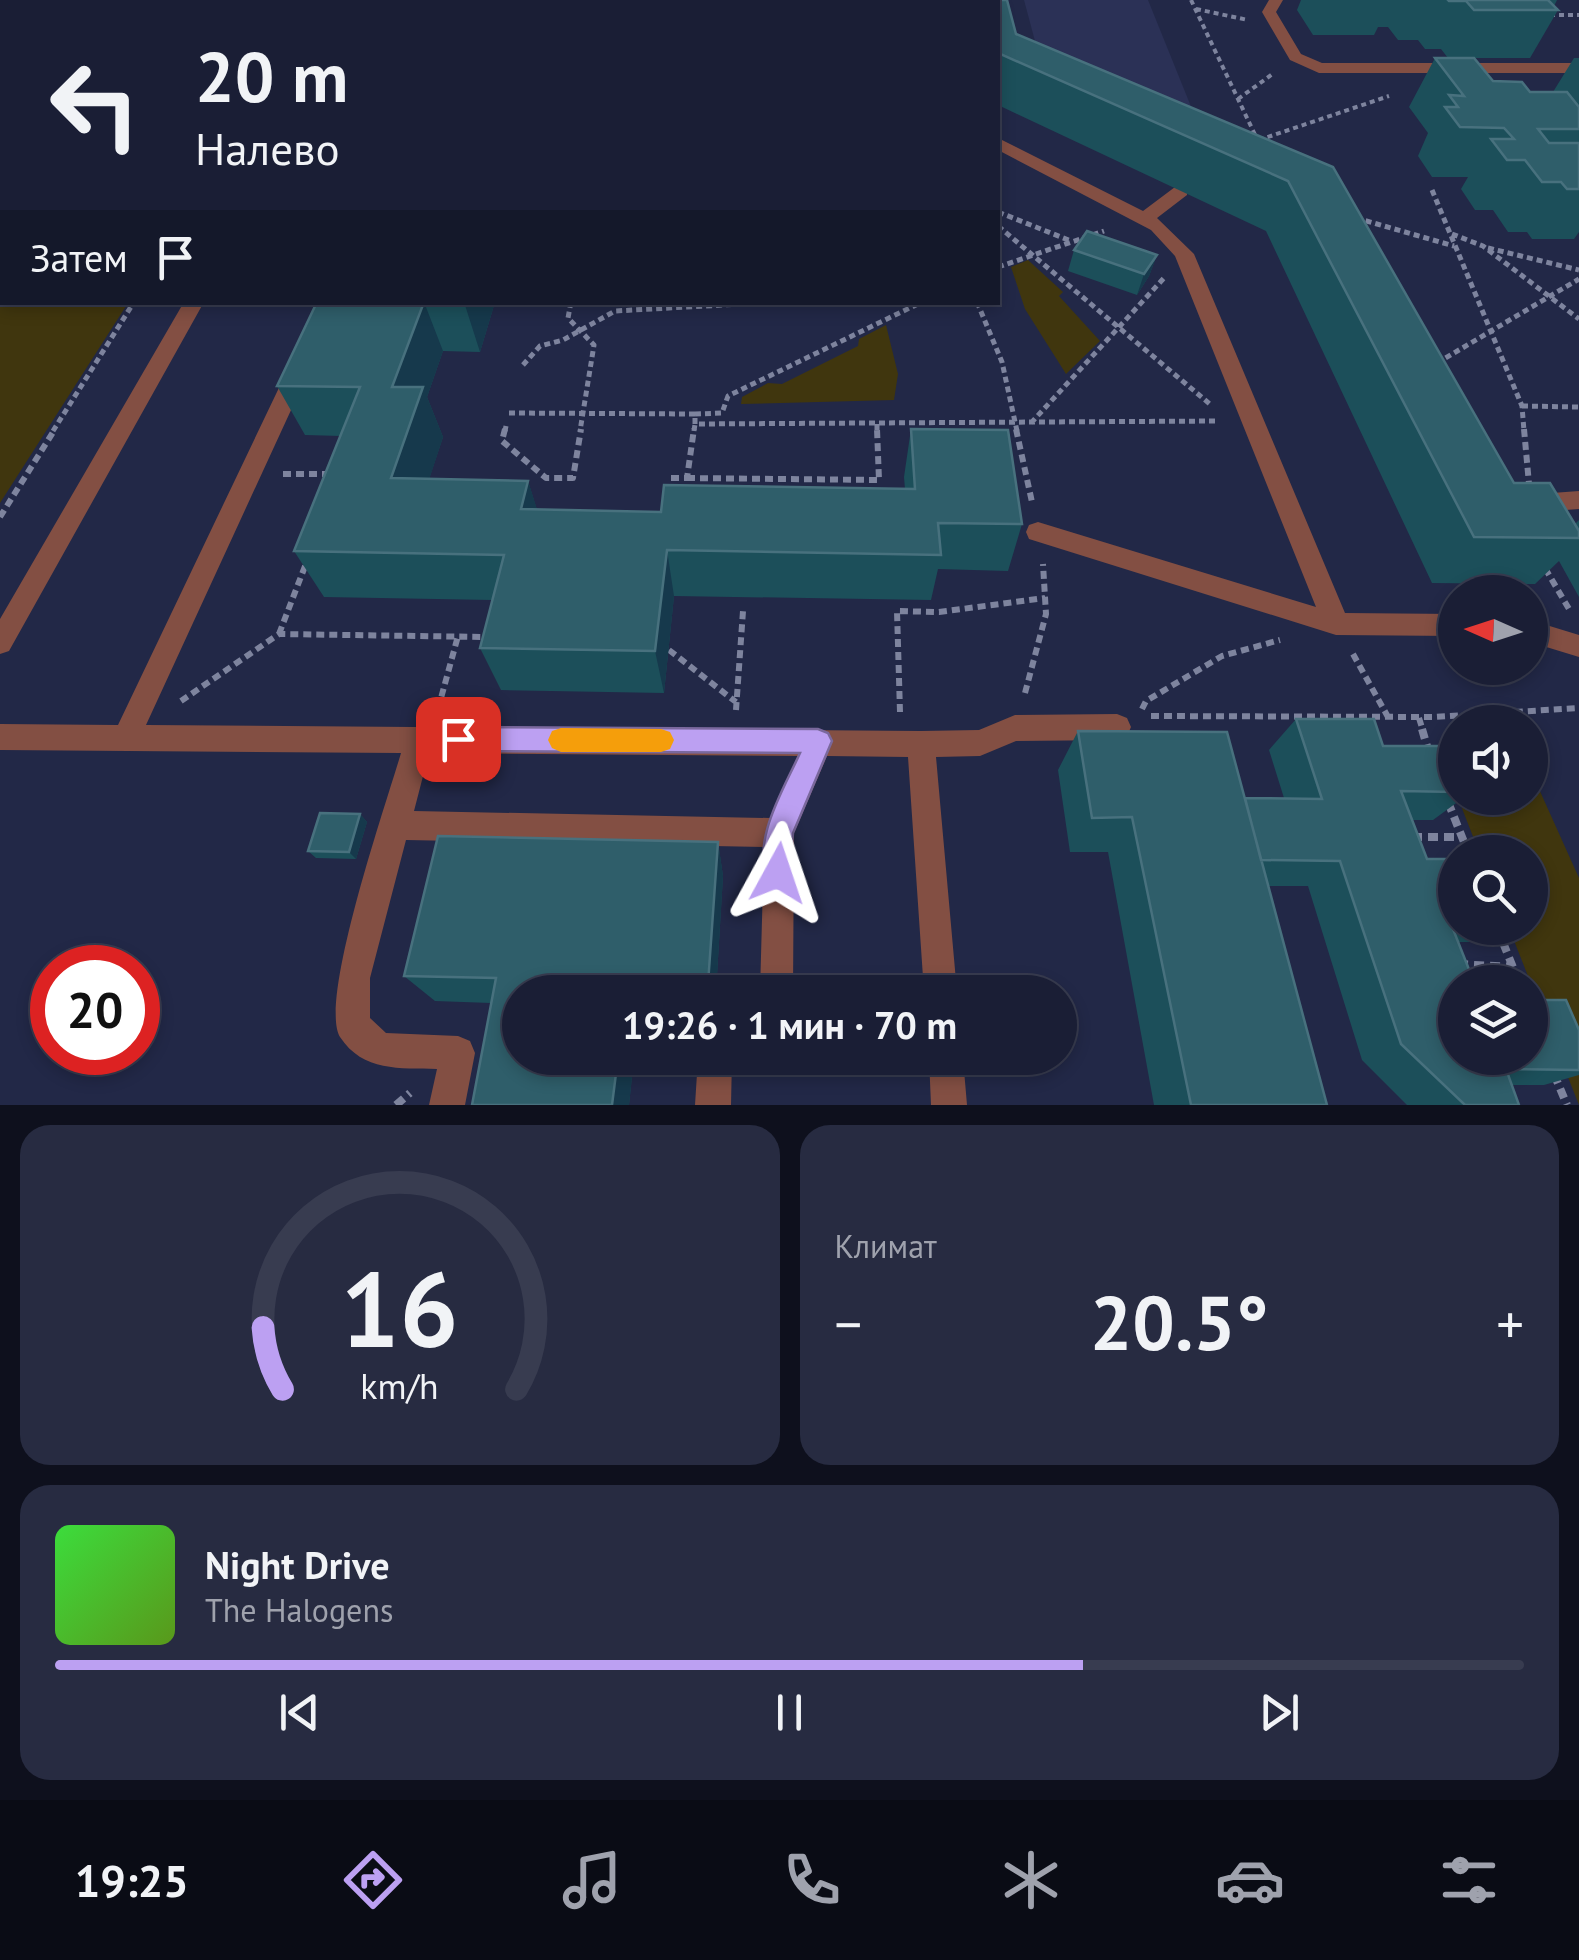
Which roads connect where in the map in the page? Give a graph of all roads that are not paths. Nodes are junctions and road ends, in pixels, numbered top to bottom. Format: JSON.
{"nodes":[{"id":1,"x":1276,"y":0,"type":"edge"},
{"id":2,"x":1579,"y":68,"type":"edge"},
{"id":3,"x":1000,"y":145,"type":"edge"},
{"id":4,"x":1181,"y":190,"type":"dead end"},
{"id":5,"x":1144,"y":218,"type":"junction"},
{"id":6,"x":192,"y":305,"type":"edge"},
{"id":7,"x":309,"y":346,"type":"edge"},
{"id":8,"x":1579,"y":500,"type":"edge"},
{"id":9,"x":1552,"y":502,"type":"edge"},
{"id":10,"x":1038,"y":532,"type":"dead end"},
{"id":11,"x":1336,"y":624,"type":"junction"},
{"id":12,"x":1438,"y":625,"type":"edge"},
{"id":13,"x":1548,"y":637,"type":"edge"},
{"id":14,"x":0,"y":643,"type":"edge"},
{"id":15,"x":1579,"y":646,"type":"edge"},
{"id":16,"x":1118,"y":727,"type":"edge"},
{"id":17,"x":0,"y":737,"type":"edge"},
{"id":18,"x":126,"y":738,"type":"junction"},
{"id":19,"x":424,"y":739,"type":"junction"},
{"id":20,"x":818,"y":741,"type":"junction"},
{"id":21,"x":911,"y":743,"type":"junction"},
{"id":22,"x":395,"y":825,"type":"junction"},
{"id":23,"x":779,"y":833,"type":"junction"},
{"id":24,"x":777,"y":975,"type":"edge"},
{"id":25,"x":939,"y":975,"type":"edge"},
{"id":26,"x":715,"y":1075,"type":"edge"},
{"id":27,"x":947,"y":1075,"type":"edge"},
{"id":28,"x":447,"y":1105,"type":"edge"},
{"id":29,"x":713,"y":1105,"type":"edge"},
{"id":30,"x":949,"y":1105,"type":"edge"}],
"edges":[{"from":1,"to":2,"type":"street"},
{"from":3,"to":5,"type":"street"},
{"from":4,"to":5,"type":"street"},
{"from":5,"to":11,"type":"street"},
{"from":6,"to":14,"type":"street"},
{"from":7,"to":18,"type":"street"},
{"from":8,"to":9,"type":"street"},
{"from":10,"to":11,"type":"street"},
{"from":11,"to":12,"type":"street"},
{"from":13,"to":15,"type":"street"},
{"from":16,"to":21,"type":"street"},
{"from":17,"to":18,"type":"street"},
{"from":18,"to":19,"type":"street"},
{"from":19,"to":20,"type":"street"},
{"from":19,"to":22,"type":"street"},
{"from":20,"to":21,"type":"street"},
{"from":20,"to":23,"type":"street"},
{"from":21,"to":25,"type":"street"},
{"from":22,"to":23,"type":"street"},
{"from":22,"to":28,"type":"street"},
{"from":23,"to":24,"type":"street"},
{"from":26,"to":29,"type":"street"},
{"from":27,"to":30,"type":"street"}]}
